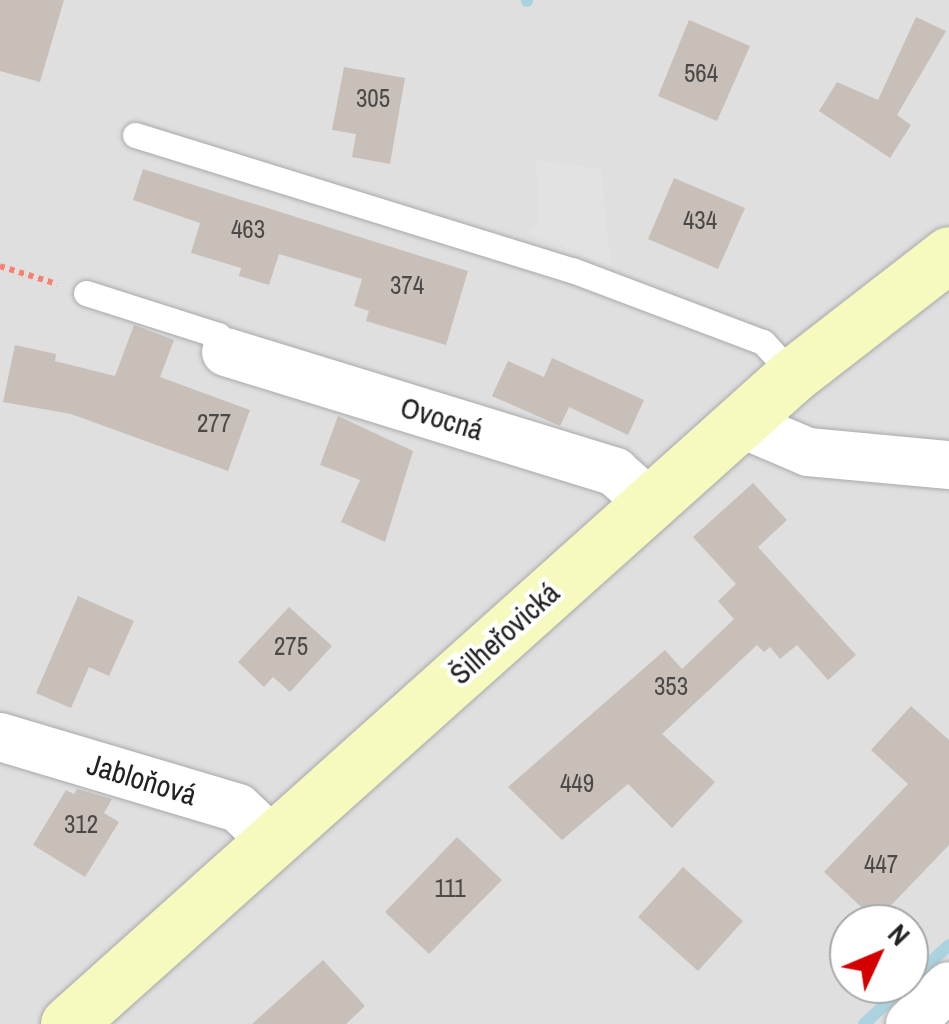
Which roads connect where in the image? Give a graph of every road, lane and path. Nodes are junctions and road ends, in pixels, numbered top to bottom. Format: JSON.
{"nodes":[{"id":1,"x":136,"y":135,"type":"dead end"},
{"id":2,"x":949,"y":254,"type":"edge"},
{"id":3,"x":0,"y":266,"type":"edge"},
{"id":4,"x":86,"y":293,"type":"joint"},
{"id":5,"x":226,"y":352,"type":"joint"},
{"id":6,"x":793,"y":375,"type":"junction"},
{"id":7,"x":740,"y":422,"type":"junction"},
{"id":8,"x":949,"y":465,"type":"edge"},
{"id":9,"x":649,"y":502,"type":"junction"},
{"id":10,"x":0,"y":737,"type":"edge"},
{"id":11,"x":273,"y":840,"type":"junction"},
{"id":12,"x":949,"y":986,"type":"edge"},
{"id":13,"x":68,"y":1024,"type":"edge"},
{"id":14,"x":910,"y":1024,"type":"edge"}],
"edges":[{"from":1,"to":6,"type":"lane"},
{"from":2,"to":6,"type":"street","name":"Šilheřovická"},
{"from":3,"to":4,"type":"path"},
{"from":4,"to":5,"type":"lane"},
{"from":5,"to":9,"type":"street","name":"Ovocná"},
{"from":6,"to":7,"type":"street","name":"Šilheřovická"},
{"from":7,"to":8,"type":"street"},
{"from":7,"to":9,"type":"street","name":"Šilheřovická"},
{"from":9,"to":11,"type":"street","name":"Šilheřovická"},
{"from":10,"to":11,"type":"street","name":"Jabloňová"},
{"from":11,"to":13,"type":"street","name":"Šilheřovická"},
{"from":12,"to":14,"type":"street"}]}
